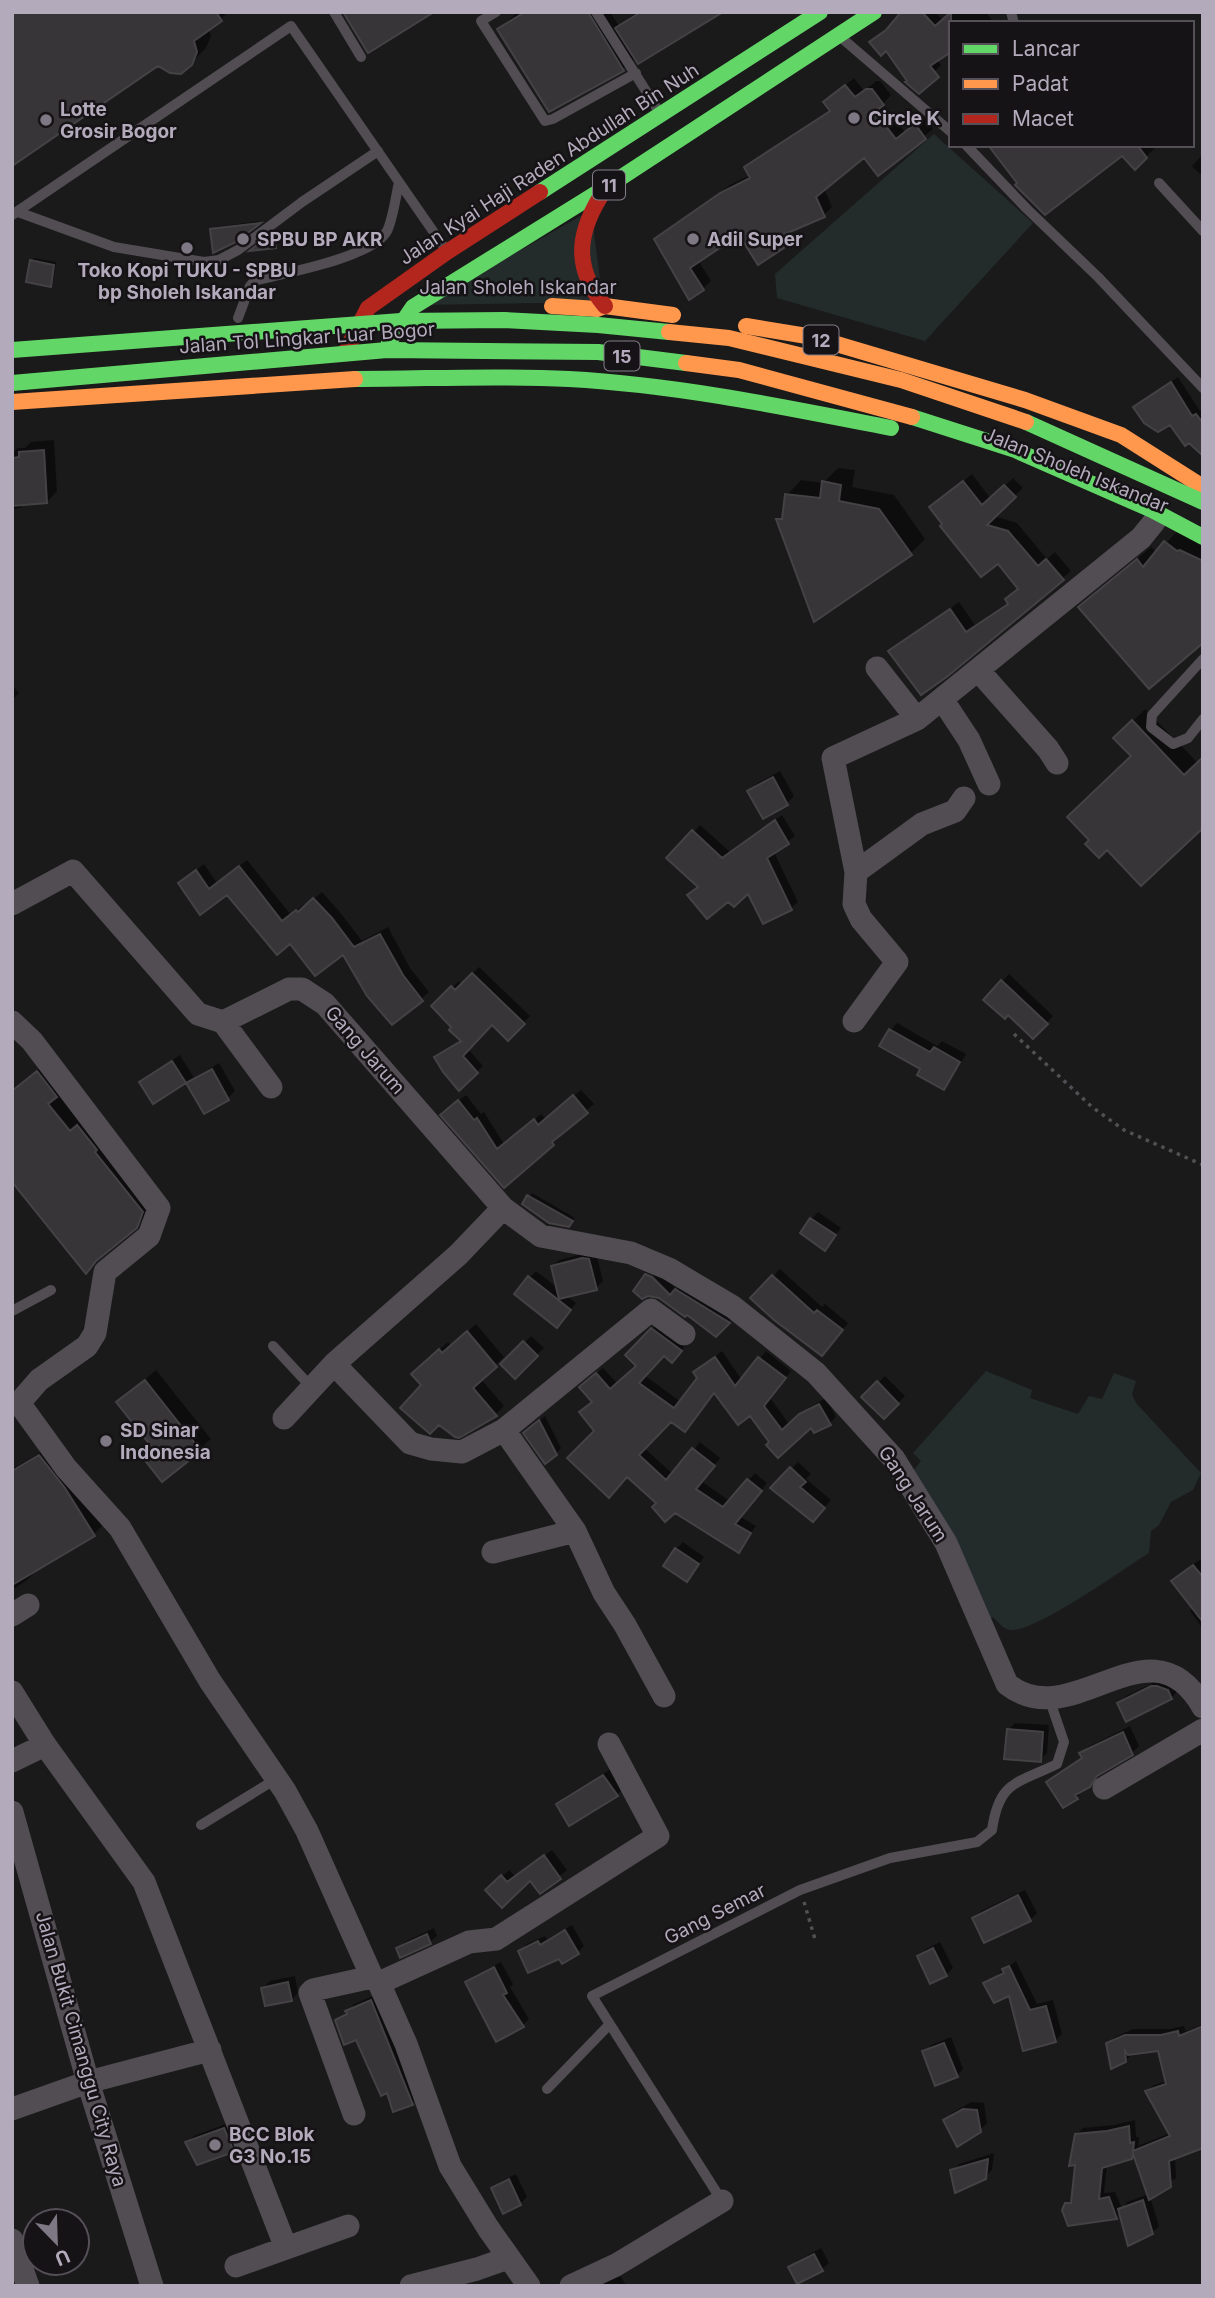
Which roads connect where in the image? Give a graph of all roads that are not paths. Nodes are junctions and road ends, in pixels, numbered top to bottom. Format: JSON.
{"nodes":[{"id":1,"x":334,"y":12,"type":"edge"},
{"id":2,"x":496,"y":12,"type":"edge"},
{"id":3,"x":596,"y":12,"type":"edge"},
{"id":4,"x":820,"y":12,"type":"edge"},
{"id":5,"x":874,"y":12,"type":"edge"},
{"id":6,"x":839,"y":36,"type":"junction"},
{"id":7,"x":361,"y":57,"type":"dead end"},
{"id":8,"x":636,"y":73,"type":"junction"},
{"id":9,"x":661,"y":116,"type":"junction"},
{"id":10,"x":949,"y":130,"type":"edge"},
{"id":11,"x":968,"y":147,"type":"edge"},
{"id":12,"x":377,"y":151,"type":"junction"},
{"id":13,"x":399,"y":182,"type":"junction"},
{"id":14,"x":1159,"y":183,"type":"dead end"},
{"id":15,"x":608,"y":186,"type":"junction"},
{"id":16,"x":15,"y":213,"type":"edge"},
{"id":17,"x":1203,"y":231,"type":"edge"},
{"id":18,"x":447,"y":252,"type":"junction"},
{"id":19,"x":470,"y":304,"type":"dead end"},
{"id":20,"x":490,"y":304,"type":"dead end"},
{"id":21,"x":605,"y":306,"type":"junction"},
{"id":22,"x":413,"y":307,"type":"junction"},
{"id":23,"x":368,"y":308,"type":"junction"},
{"id":24,"x":238,"y":318,"type":"junction"},
{"id":25,"x":12,"y":335,"type":"edge"},
{"id":26,"x":12,"y":350,"type":"edge"},
{"id":27,"x":365,"y":378,"type":"junction"},
{"id":28,"x":331,"y":379,"type":"junction"},
{"id":29,"x":12,"y":383,"type":"edge"},
{"id":30,"x":1203,"y":388,"type":"edge"},
{"id":31,"x":12,"y":402,"type":"edge"},
{"id":32,"x":1203,"y":487,"type":"edge"},
{"id":33,"x":1203,"y":502,"type":"edge"},
{"id":34,"x":1154,"y":522,"type":"junction"},
{"id":35,"x":1203,"y":537,"type":"edge"},
{"id":36,"x":1203,"y":548,"type":"edge"},
{"id":37,"x":1203,"y":659,"type":"edge"},
{"id":38,"x":877,"y":668,"type":"dead end"},
{"id":39,"x":978,"y":670,"type":"junction"},
{"id":40,"x":942,"y":699,"type":"junction"},
{"id":41,"x":917,"y":719,"type":"junction"},
{"id":42,"x":1203,"y":719,"type":"edge"},
{"id":43,"x":1057,"y":763,"type":"dead end"},
{"id":44,"x":989,"y":784,"type":"dead end"},
{"id":45,"x":964,"y":798,"type":"dead end"},
{"id":46,"x":856,"y":872,"type":"junction"},
{"id":47,"x":12,"y":904,"type":"edge"},
{"id":48,"x":854,"y":1021,"type":"dead end"},
{"id":49,"x":12,"y":1022,"type":"edge"},
{"id":50,"x":223,"y":1022,"type":"junction"},
{"id":51,"x":271,"y":1087,"type":"dead end"},
{"id":52,"x":503,"y":1208,"type":"junction"},
{"id":53,"x":51,"y":1290,"type":"dead end"},
{"id":54,"x":12,"y":1311,"type":"edge"},
{"id":55,"x":684,"y":1334,"type":"dead end"},
{"id":56,"x":273,"y":1346,"type":"dead end"},
{"id":57,"x":334,"y":1364,"type":"junction"},
{"id":58,"x":313,"y":1389,"type":"junction"},
{"id":59,"x":284,"y":1418,"type":"dead end"},
{"id":60,"x":504,"y":1430,"type":"junction"},
{"id":61,"x":575,"y":1531,"type":"junction"},
{"id":62,"x":493,"y":1552,"type":"dead end"},
{"id":63,"x":12,"y":1692,"type":"edge"},
{"id":64,"x":664,"y":1696,"type":"dead end"},
{"id":65,"x":1049,"y":1698,"type":"junction"},
{"id":66,"x":1202,"y":1705,"type":"edge"},
{"id":67,"x":1203,"y":1730,"type":"edge"},
{"id":68,"x":609,"y":1744,"type":"dead end"},
{"id":69,"x":45,"y":1745,"type":"junction"},
{"id":70,"x":12,"y":1761,"type":"edge"},
{"id":71,"x":276,"y":1779,"type":"junction"},
{"id":72,"x":1104,"y":1788,"type":"dead end"},
{"id":73,"x":12,"y":1812,"type":"edge"},
{"id":74,"x":201,"y":1825,"type":"dead end"},
{"id":75,"x":376,"y":1980,"type":"junction"},
{"id":76,"x":609,"y":2025,"type":"junction"},
{"id":77,"x":210,"y":2050,"type":"junction"},
{"id":78,"x":88,"y":2082,"type":"junction"},
{"id":79,"x":547,"y":2089,"type":"dead end"},
{"id":80,"x":12,"y":2109,"type":"edge"},
{"id":81,"x":354,"y":2114,"type":"dead end"},
{"id":82,"x":722,"y":2201,"type":"joint"},
{"id":83,"x":348,"y":2226,"type":"dead end"},
{"id":84,"x":12,"y":2240,"type":"edge"},
{"id":85,"x":286,"y":2248,"type":"junction"},
{"id":86,"x":508,"y":2258,"type":"junction"},
{"id":87,"x":236,"y":2266,"type":"dead end"},
{"id":88,"x":28,"y":2286,"type":"edge"},
{"id":89,"x":152,"y":2286,"type":"edge"},
{"id":90,"x":411,"y":2286,"type":"edge"},
{"id":91,"x":529,"y":2286,"type":"edge"},
{"id":92,"x":570,"y":2286,"type":"edge"}],
"edges":[{"from":1,"to":7,"type":"lane"},
{"from":2,"to":8,"type":"lane"},
{"from":3,"to":8,"type":"lane"},
{"from":4,"to":9,"type":"highway","name":"Jalan Kyai Haji Raden Abdullah Bin Nuh","number":"11"},
{"from":5,"to":6,"type":"highway","number":"11"},
{"from":6,"to":10,"type":"lane"},
{"from":6,"to":15,"type":"highway","number":"11"},
{"from":8,"to":9,"type":"lane"},
{"from":9,"to":18,"type":"highway","name":"Jalan Kyai Haji Raden Abdullah Bin Nuh","number":"11"},
{"from":11,"to":30,"type":"lane"},
{"from":12,"to":13,"type":"lane"},
{"from":12,"to":16,"type":"lane"},
{"from":12,"to":16,"type":"lane"},
{"from":13,"to":18,"type":"lane"},
{"from":13,"to":24,"type":"lane"},
{"from":14,"to":17,"type":"lane"},
{"from":15,"to":21,"type":"highway"},
{"from":15,"to":22,"type":"highway","number":"11"},
{"from":18,"to":23,"type":"highway","name":"Jalan Kyai Haji Raden Abdullah Bin Nuh","number":"11"},
{"from":19,"to":22,"type":"highway","name":"Jalan Sholeh Iskandar"},
{"from":20,"to":21,"type":"highway","name":"Jalan Sholeh Iskandar","number":"12"},
{"from":21,"to":32,"type":"highway","name":"Jalan Sholeh Iskandar","number":"12"},
{"from":22,"to":23,"type":"highway","name":"Jalan Sholeh Iskandar"},
{"from":22,"to":27,"type":"highway","number":"11"},
{"from":23,"to":24,"type":"highway","name":"Jalan Sholeh Iskandar"},
{"from":23,"to":28,"type":"highway","name":"Jalan Kyai Haji Raden Abdullah Bin Nuh","number":"11"},
{"from":24,"to":25,"type":"highway","name":"Jalan Sholeh Iskandar"},
{"from":26,"to":33,"type":"highway","name":"Jalan Tol Lingkar Luar Bogor","number":"15","bridge":true},
{"from":27,"to":28,"type":"highway","name":"Jalan Sholeh Iskandar"},
{"from":27,"to":34,"type":"highway","name":"Jalan Sholeh Iskandar"},
{"from":28,"to":31,"type":"highway","name":"Jalan Sholeh Iskandar"},
{"from":29,"to":35,"type":"highway","name":"Jalan Tol Lingkar Luar Bogor","number":"15","bridge":true},
{"from":34,"to":36,"type":"highway","name":"Jalan Sholeh Iskandar"},
{"from":34,"to":39,"type":"street"},
{"from":37,"to":42,"type":"lane"},
{"from":38,"to":41,"type":"street"},
{"from":39,"to":40,"type":"street"},
{"from":39,"to":43,"type":"street"},
{"from":40,"to":41,"type":"street"},
{"from":40,"to":44,"type":"street"},
{"from":41,"to":46,"type":"street"},
{"from":45,"to":46,"type":"street"},
{"from":46,"to":48,"type":"street"},
{"from":47,"to":50,"type":"street"},
{"from":49,"to":71,"type":"street"},
{"from":50,"to":51,"type":"street"},
{"from":50,"to":52,"type":"street","name":"Gang Jarum"},
{"from":52,"to":57,"type":"street"},
{"from":52,"to":65,"type":"street","name":"Gang Jarum"},
{"from":53,"to":54,"type":"lane"},
{"from":55,"to":60,"type":"street"},
{"from":56,"to":58,"type":"lane"},
{"from":57,"to":58,"type":"street"},
{"from":57,"to":60,"type":"street"},
{"from":58,"to":59,"type":"street"},
{"from":60,"to":61,"type":"street"},
{"from":61,"to":62,"type":"street"},
{"from":61,"to":64,"type":"street"},
{"from":63,"to":69,"type":"street"},
{"from":65,"to":66,"type":"street","name":"Gang Jarum"},
{"from":65,"to":76,"type":"lane","name":"Gang Semar"},
{"from":67,"to":72,"type":"street"},
{"from":68,"to":75,"type":"street"},
{"from":69,"to":70,"type":"street"},
{"from":69,"to":77,"type":"street"},
{"from":71,"to":74,"type":"lane"},
{"from":71,"to":75,"type":"street"},
{"from":73,"to":78,"type":"street","name":"Jalan Bukit Cimanggu City Raya"},
{"from":75,"to":81,"type":"street"},
{"from":75,"to":86,"type":"street"},
{"from":76,"to":79,"type":"lane"},
{"from":76,"to":82,"type":"lane","name":"Gang Semar"},
{"from":77,"to":78,"type":"street"},
{"from":77,"to":85,"type":"street"},
{"from":78,"to":80,"type":"street"},
{"from":78,"to":89,"type":"street","name":"Jalan Bukit Cimanggu City Raya"},
{"from":82,"to":92,"type":"street"},
{"from":83,"to":85,"type":"street"},
{"from":84,"to":88,"type":"street"},
{"from":85,"to":87,"type":"street"},
{"from":86,"to":90,"type":"street"},
{"from":86,"to":91,"type":"street"}]}
